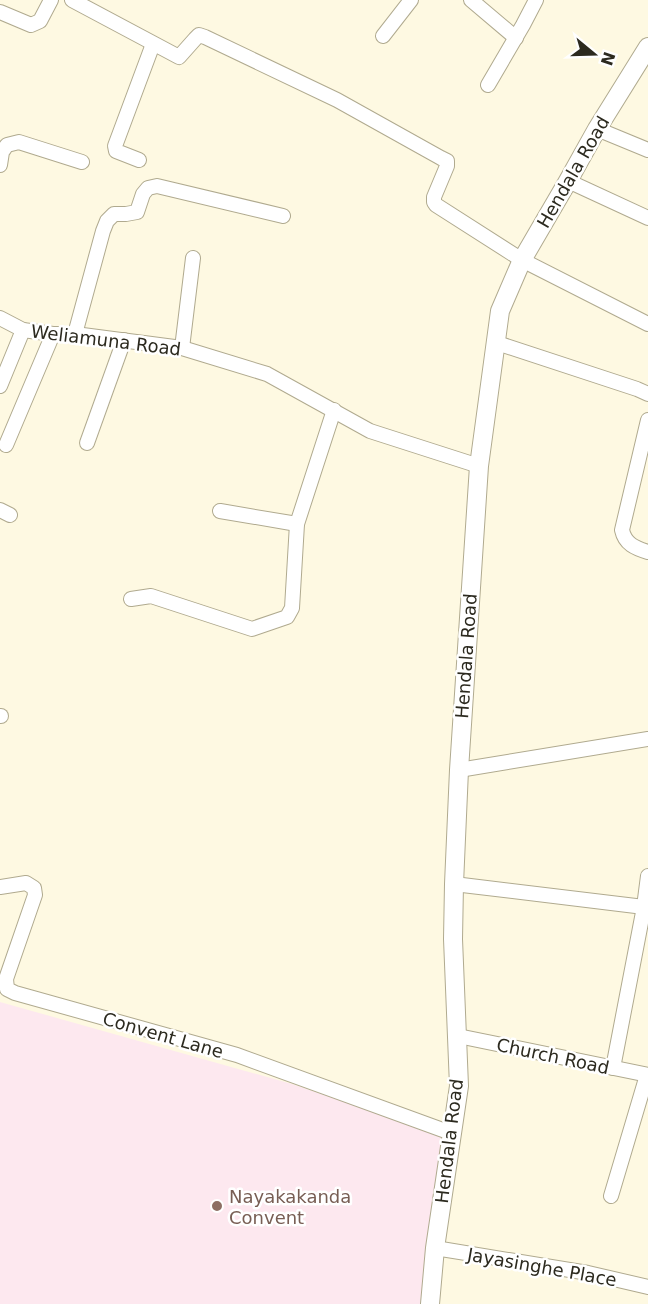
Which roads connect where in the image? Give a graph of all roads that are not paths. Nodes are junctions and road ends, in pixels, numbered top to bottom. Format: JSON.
{"nodes":[{"id":1,"x":51,"y":0,"type":"edge"},
{"id":2,"x":72,"y":0,"type":"edge"},
{"id":3,"x":411,"y":0,"type":"edge"},
{"id":4,"x":471,"y":0,"type":"edge"},
{"id":5,"x":536,"y":0,"type":"edge"},
{"id":6,"x":0,"y":12,"type":"edge"},
{"id":7,"x":383,"y":36,"type":"dead end"},
{"id":8,"x":516,"y":38,"type":"junction"},
{"id":9,"x":153,"y":44,"type":"junction"},
{"id":10,"x":648,"y":47,"type":"edge"},
{"id":11,"x":488,"y":85,"type":"dead end"},
{"id":12,"x":597,"y":129,"type":"junction"},
{"id":13,"x":648,"y":150,"type":"edge"},
{"id":14,"x":139,"y":160,"type":"dead end"},
{"id":15,"x":82,"y":162,"type":"dead end"},
{"id":16,"x":0,"y":165,"type":"edge"},
{"id":17,"x":568,"y":182,"type":"junction"},
{"id":18,"x":283,"y":216,"type":"dead end"},
{"id":19,"x":648,"y":218,"type":"edge"},
{"id":20,"x":193,"y":258,"type":"dead end"},
{"id":21,"x":522,"y":260,"type":"junction"},
{"id":22,"x":0,"y":319,"type":"edge"},
{"id":23,"x":648,"y":324,"type":"edge"},
{"id":24,"x":23,"y":330,"type":"junction"},
{"id":25,"x":53,"y":334,"type":"junction"},
{"id":26,"x":75,"y":334,"type":"junction"},
{"id":27,"x":124,"y":340,"type":"junction"},
{"id":28,"x":497,"y":343,"type":"junction"},
{"id":29,"x":182,"y":348,"type":"junction"},
{"id":30,"x":0,"y":386,"type":"edge"},
{"id":31,"x":648,"y":393,"type":"edge"},
{"id":32,"x":334,"y":410,"type":"junction"},
{"id":33,"x":648,"y":420,"type":"edge"},
{"id":34,"x":87,"y":443,"type":"dead end"},
{"id":35,"x":6,"y":445,"type":"dead end"},
{"id":36,"x":479,"y":466,"type":"junction"},
{"id":37,"x":220,"y":511,"type":"dead end"},
{"id":38,"x":297,"y":524,"type":"junction"},
{"id":39,"x":648,"y":552,"type":"edge"},
{"id":40,"x":130,"y":599,"type":"dead end"},
{"id":41,"x":648,"y":739,"type":"edge"},
{"id":42,"x":459,"y":770,"type":"junction"},
{"id":43,"x":648,"y":876,"type":"edge"},
{"id":44,"x":454,"y":884,"type":"junction"},
{"id":45,"x":0,"y":887,"type":"edge"},
{"id":46,"x":644,"y":908,"type":"junction"},
{"id":47,"x":458,"y":1036,"type":"junction"},
{"id":48,"x":613,"y":1068,"type":"junction"},
{"id":49,"x":648,"y":1075,"type":"edge"},
{"id":50,"x":451,"y":1133,"type":"junction"},
{"id":51,"x":612,"y":1196,"type":"dead end"},
{"id":52,"x":435,"y":1248,"type":"junction"},
{"id":53,"x":648,"y":1287,"type":"edge"},
{"id":54,"x":430,"y":1304,"type":"edge"}],
"edges":[{"from":1,"to":6,"type":"street"},
{"from":2,"to":9,"type":"street"},
{"from":3,"to":7,"type":"street"},
{"from":4,"to":8,"type":"street"},
{"from":5,"to":8,"type":"street"},
{"from":8,"to":11,"type":"street"},
{"from":9,"to":14,"type":"street"},
{"from":9,"to":21,"type":"street"},
{"from":10,"to":12,"type":"main road","name":"Hendala Road"},
{"from":12,"to":13,"type":"street"},
{"from":12,"to":17,"type":"main road","name":"Hendala Road"},
{"from":15,"to":16,"type":"street"},
{"from":17,"to":19,"type":"street"},
{"from":17,"to":21,"type":"main road","name":"Hendala Road"},
{"from":18,"to":26,"type":"street"},
{"from":20,"to":29,"type":"street"},
{"from":21,"to":23,"type":"street"},
{"from":21,"to":28,"type":"main road","name":"Hendala Road"},
{"from":22,"to":24,"type":"street","name":"Weliamuna Road"},
{"from":24,"to":25,"type":"street","name":"Weliamuna Road"},
{"from":24,"to":30,"type":"street"},
{"from":25,"to":26,"type":"street","name":"Weliamuna Road"},
{"from":25,"to":35,"type":"street"},
{"from":26,"to":27,"type":"street","name":"Weliamuna Road"},
{"from":27,"to":29,"type":"street","name":"Weliamuna Road"},
{"from":27,"to":34,"type":"street"},
{"from":28,"to":31,"type":"street"},
{"from":28,"to":36,"type":"main road","name":"Hendala Road"},
{"from":29,"to":32,"type":"street","name":"Weliamuna Road"},
{"from":32,"to":36,"type":"street","name":"Weliamuna Road"},
{"from":32,"to":38,"type":"street"},
{"from":33,"to":39,"type":"street"},
{"from":36,"to":42,"type":"main road","name":"Hendala Road"},
{"from":37,"to":38,"type":"street"},
{"from":38,"to":40,"type":"street"},
{"from":41,"to":42,"type":"street"},
{"from":42,"to":44,"type":"main road","name":"Hendala Road"},
{"from":43,"to":46,"type":"street"},
{"from":44,"to":46,"type":"street"},
{"from":44,"to":47,"type":"main road","name":"Hendala Road"},
{"from":45,"to":50,"type":"street","name":"Convent Lane"},
{"from":46,"to":48,"type":"street"},
{"from":47,"to":48,"type":"street","name":"Church Road"},
{"from":47,"to":50,"type":"main road","name":"Hendala Road"},
{"from":48,"to":49,"type":"street","name":"Church Road"},
{"from":49,"to":51,"type":"street"},
{"from":50,"to":52,"type":"main road","name":"Hendala Road"},
{"from":52,"to":53,"type":"street","name":"Jayasinghe Place"},
{"from":52,"to":54,"type":"main road","name":"Hendala Road"}]}
